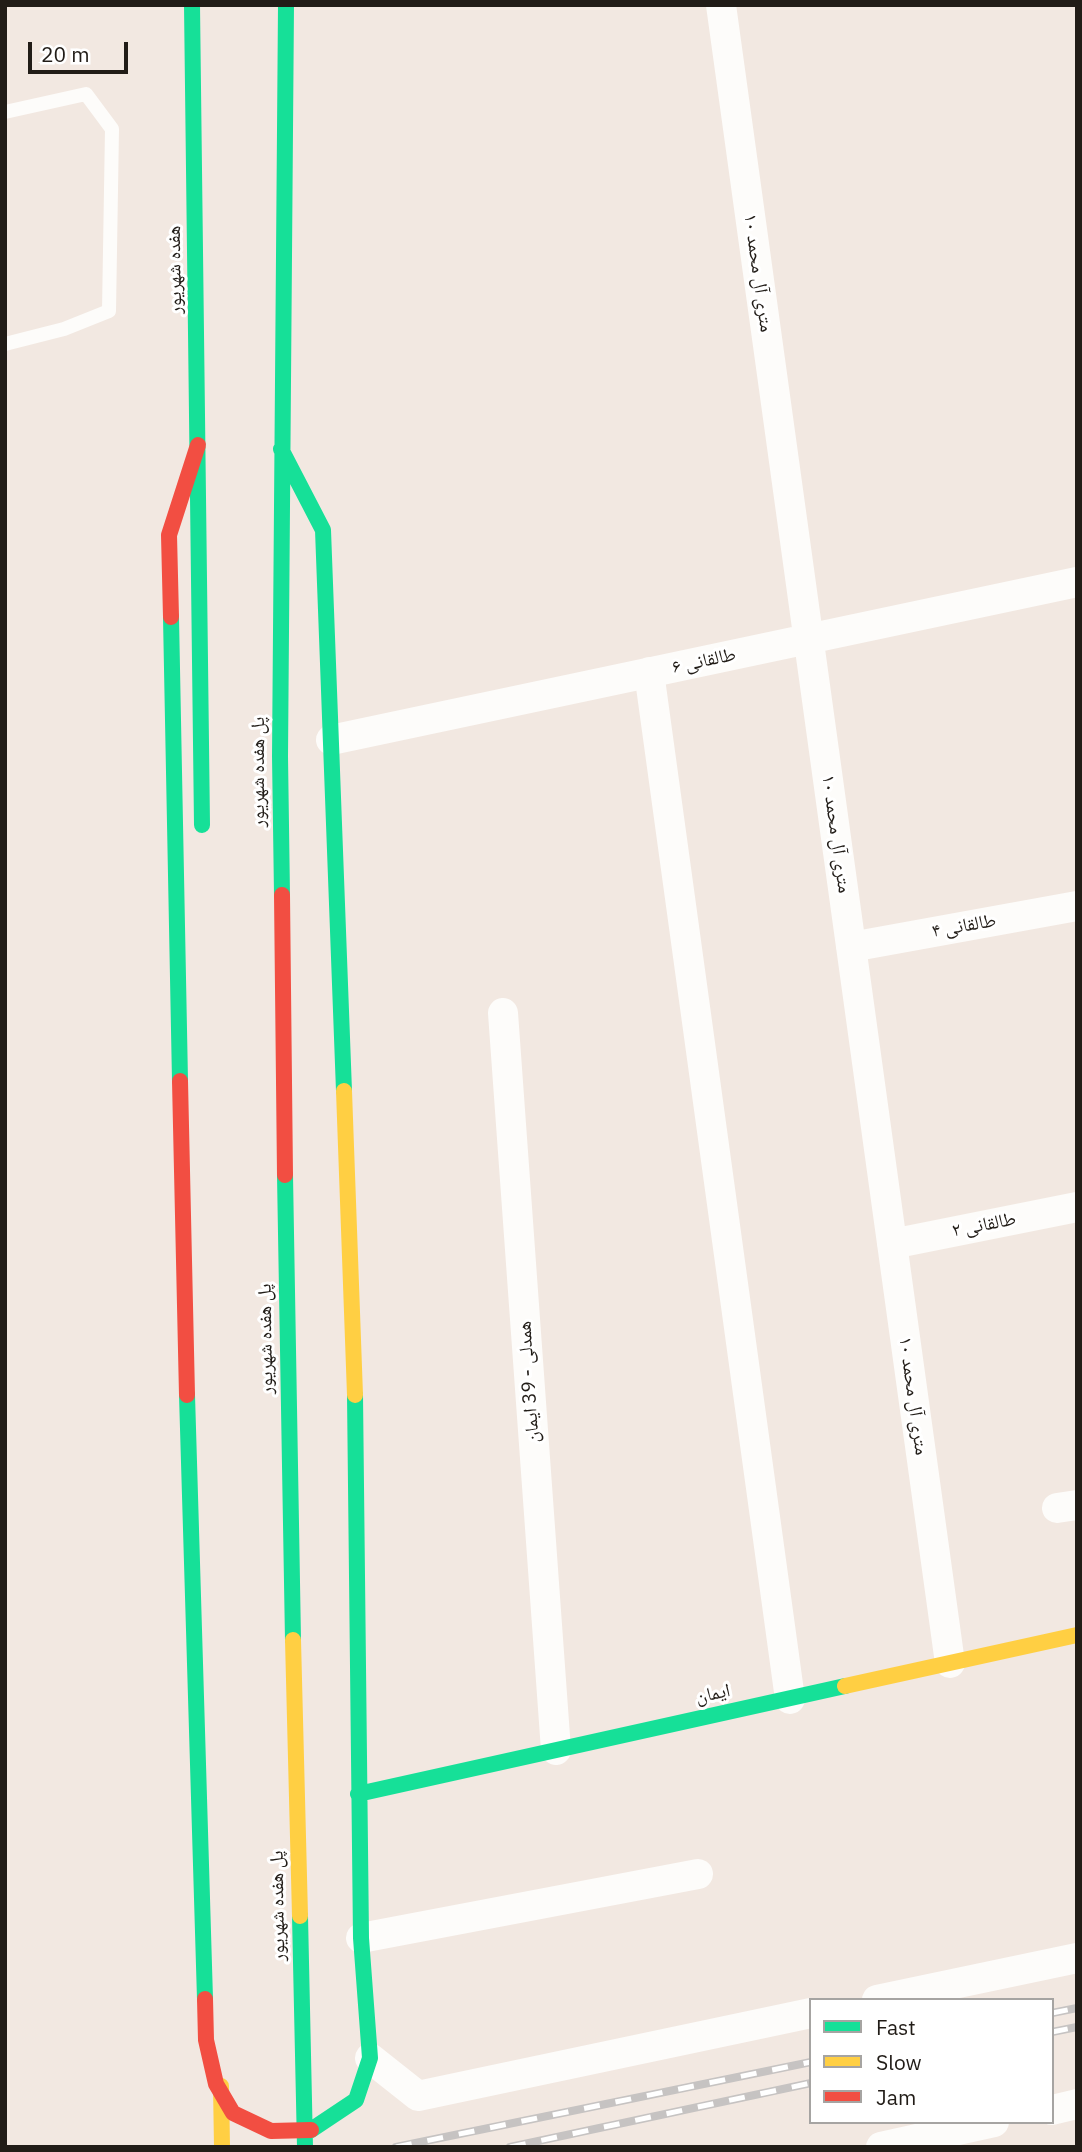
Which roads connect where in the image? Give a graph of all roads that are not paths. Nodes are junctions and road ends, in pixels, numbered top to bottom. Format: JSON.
{"nodes":[{"id":1,"x":177,"y":5,"type":"edge"},
{"id":2,"x":192,"y":5,"type":"edge"},
{"id":3,"x":286,"y":5,"type":"edge"},
{"id":4,"x":721,"y":5,"type":"edge"},
{"id":5,"x":192,"y":24,"type":"junction"},
{"id":6,"x":5,"y":112,"type":"edge"},
{"id":7,"x":5,"y":344,"type":"edge"},
{"id":8,"x":198,"y":444,"type":"junction"},
{"id":9,"x":281,"y":449,"type":"junction"},
{"id":10,"x":1077,"y":582,"type":"edge"},
{"id":11,"x":808,"y":639,"type":"junction"},
{"id":12,"x":649,"y":673,"type":"junction"},
{"id":13,"x":331,"y":740,"type":"junction"},
{"id":14,"x":202,"y":841,"type":"dead end"},
{"id":15,"x":1077,"y":906,"type":"edge"},
{"id":16,"x":851,"y":947,"type":"junction"},
{"id":17,"x":503,"y":1013,"type":"dead end"},
{"id":18,"x":1077,"y":1207,"type":"edge"},
{"id":19,"x":892,"y":1244,"type":"junction"},
{"id":20,"x":1077,"y":1635,"type":"edge"},
{"id":21,"x":950,"y":1663,"type":"junction"},
{"id":22,"x":790,"y":1699,"type":"junction"},
{"id":23,"x":556,"y":1750,"type":"junction"},
{"id":24,"x":358,"y":1794,"type":"junction"},
{"id":25,"x":215,"y":1800,"type":"dead end"},
{"id":26,"x":698,"y":1874,"type":"dead end"},
{"id":27,"x":361,"y":1938,"type":"junction"},
{"id":28,"x":1077,"y":1958,"type":"edge"},
{"id":29,"x":887,"y":1998,"type":"edge"},
{"id":30,"x":809,"y":2014,"type":"edge"},
{"id":31,"x":370,"y":2058,"type":"junction"},
{"id":32,"x":1077,"y":2104,"type":"edge"},
{"id":33,"x":1054,"y":2110,"type":"edge"},
{"id":34,"x":985,"y":2124,"type":"edge"},
{"id":35,"x":222,"y":2147,"type":"edge"},
{"id":36,"x":305,"y":2147,"type":"edge"},
{"id":37,"x":881,"y":2147,"type":"edge"}],
"edges":[{"from":1,"to":5,"type":"main road"},
{"from":2,"to":5,"type":"main road","name":"هفده شهریور"},
{"from":3,"to":9,"type":"main road"},
{"from":4,"to":11,"type":"street","name":"۱۰ متری آل محمد"},
{"from":5,"to":8,"type":"main road","name":"هفده شهریور"},
{"from":6,"to":7,"type":"lane"},
{"from":8,"to":14,"type":"main road","name":"هفده شهریور"},
{"from":8,"to":31,"type":"main road"},
{"from":9,"to":13,"type":"main road"},
{"from":9,"to":36,"type":"main road","name":"پل هفده شهریور"},
{"from":10,"to":11,"type":"street","name":"طالقانی ۶"},
{"from":11,"to":12,"type":"street","name":"طالقانی ۶"},
{"from":11,"to":16,"type":"street","name":"۱۰ متری آل محمد"},
{"from":12,"to":13,"type":"street","name":"طالقانی ۶"},
{"from":12,"to":22,"type":"street"},
{"from":13,"to":24,"type":"main road"},
{"from":15,"to":16,"type":"street","name":"طالقانی ۴"},
{"from":16,"to":19,"type":"street","name":"۱۰ متری آل محمد"},
{"from":17,"to":23,"type":"street","name":"همدلی - 39 ایمان"},
{"from":18,"to":19,"type":"street","name":"طالقانی ۲"},
{"from":19,"to":21,"type":"street","name":"۱۰ متری آل محمد"},
{"from":20,"to":21,"type":"main road","name":"ایمان"},
{"from":21,"to":22,"type":"main road","name":"ایمان"},
{"from":22,"to":23,"type":"main road","name":"ایمان"},
{"from":23,"to":24,"type":"main road","name":"ایمان"},
{"from":24,"to":27,"type":"main road"},
{"from":25,"to":35,"type":"main road"},
{"from":26,"to":27,"type":"street"},
{"from":27,"to":31,"type":"main road"},
{"from":28,"to":29,"type":"street"},
{"from":30,"to":31,"type":"street"},
{"from":32,"to":33,"type":"street"},
{"from":34,"to":37,"type":"street"}]}
